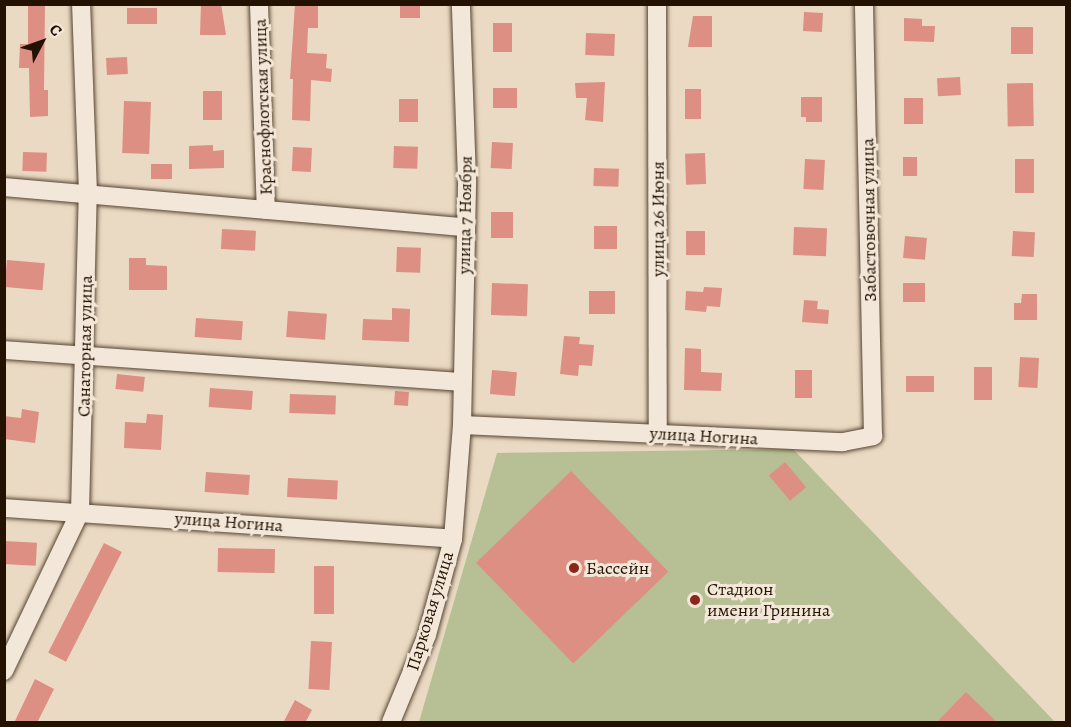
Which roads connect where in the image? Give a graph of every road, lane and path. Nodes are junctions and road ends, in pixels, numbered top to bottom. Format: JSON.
{"nodes":[{"id":1,"x":81,"y":4,"type":"edge"},
{"id":2,"x":259,"y":4,"type":"edge"},
{"id":3,"x":461,"y":4,"type":"edge"},
{"id":4,"x":657,"y":4,"type":"edge"},
{"id":5,"x":864,"y":4,"type":"edge"},
{"id":6,"x":4,"y":187,"type":"edge"},
{"id":7,"x":88,"y":193,"type":"junction"},
{"id":8,"x":266,"y":210,"type":"junction"},
{"id":9,"x":465,"y":227,"type":"junction"},
{"id":10,"x":4,"y":350,"type":"edge"},
{"id":11,"x":86,"y":354,"type":"junction"},
{"id":12,"x":462,"y":382,"type":"junction"},
{"id":13,"x":462,"y":425,"type":"junction"},
{"id":14,"x":658,"y":434,"type":"junction"},
{"id":15,"x":873,"y":436,"type":"joint"},
{"id":16,"x":4,"y":508,"type":"edge"},
{"id":17,"x":80,"y":512,"type":"junction"},
{"id":18,"x":453,"y":539,"type":"junction"},
{"id":19,"x":4,"y":671,"type":"edge"},
{"id":20,"x":391,"y":723,"type":"edge"}],
"edges":[{"from":1,"to":7,"type":"street","name":"Санаторная улица"},
{"from":2,"to":8,"type":"street","name":"Краснофлотская улица"},
{"from":3,"to":9,"type":"street","name":"улица 7 Ноября"},
{"from":4,"to":14,"type":"street","name":"улица 26 Июня"},
{"from":5,"to":15,"type":"street","name":"Забастовочная улица"},
{"from":6,"to":7,"type":"street"},
{"from":7,"to":8,"type":"street"},
{"from":7,"to":11,"type":"street","name":"Санаторная улица"},
{"from":8,"to":9,"type":"street"},
{"from":9,"to":12,"type":"street","name":"улица 7 Ноября"},
{"from":10,"to":11,"type":"street"},
{"from":11,"to":12,"type":"street"},
{"from":11,"to":17,"type":"street","name":"Санаторная улица"},
{"from":12,"to":13,"type":"street","name":"улица 7 Ноября"},
{"from":13,"to":14,"type":"street","name":"улица Ногина"},
{"from":13,"to":18,"type":"street","name":"Парковая улица"},
{"from":14,"to":15,"type":"street","name":"улица Ногина"},
{"from":16,"to":17,"type":"street","name":"улица Ногина"},
{"from":17,"to":18,"type":"street","name":"улица Ногина"},
{"from":17,"to":19,"type":"street","name":"Санаторная улица"},
{"from":18,"to":20,"type":"street","name":"Парковая улица"}]}
